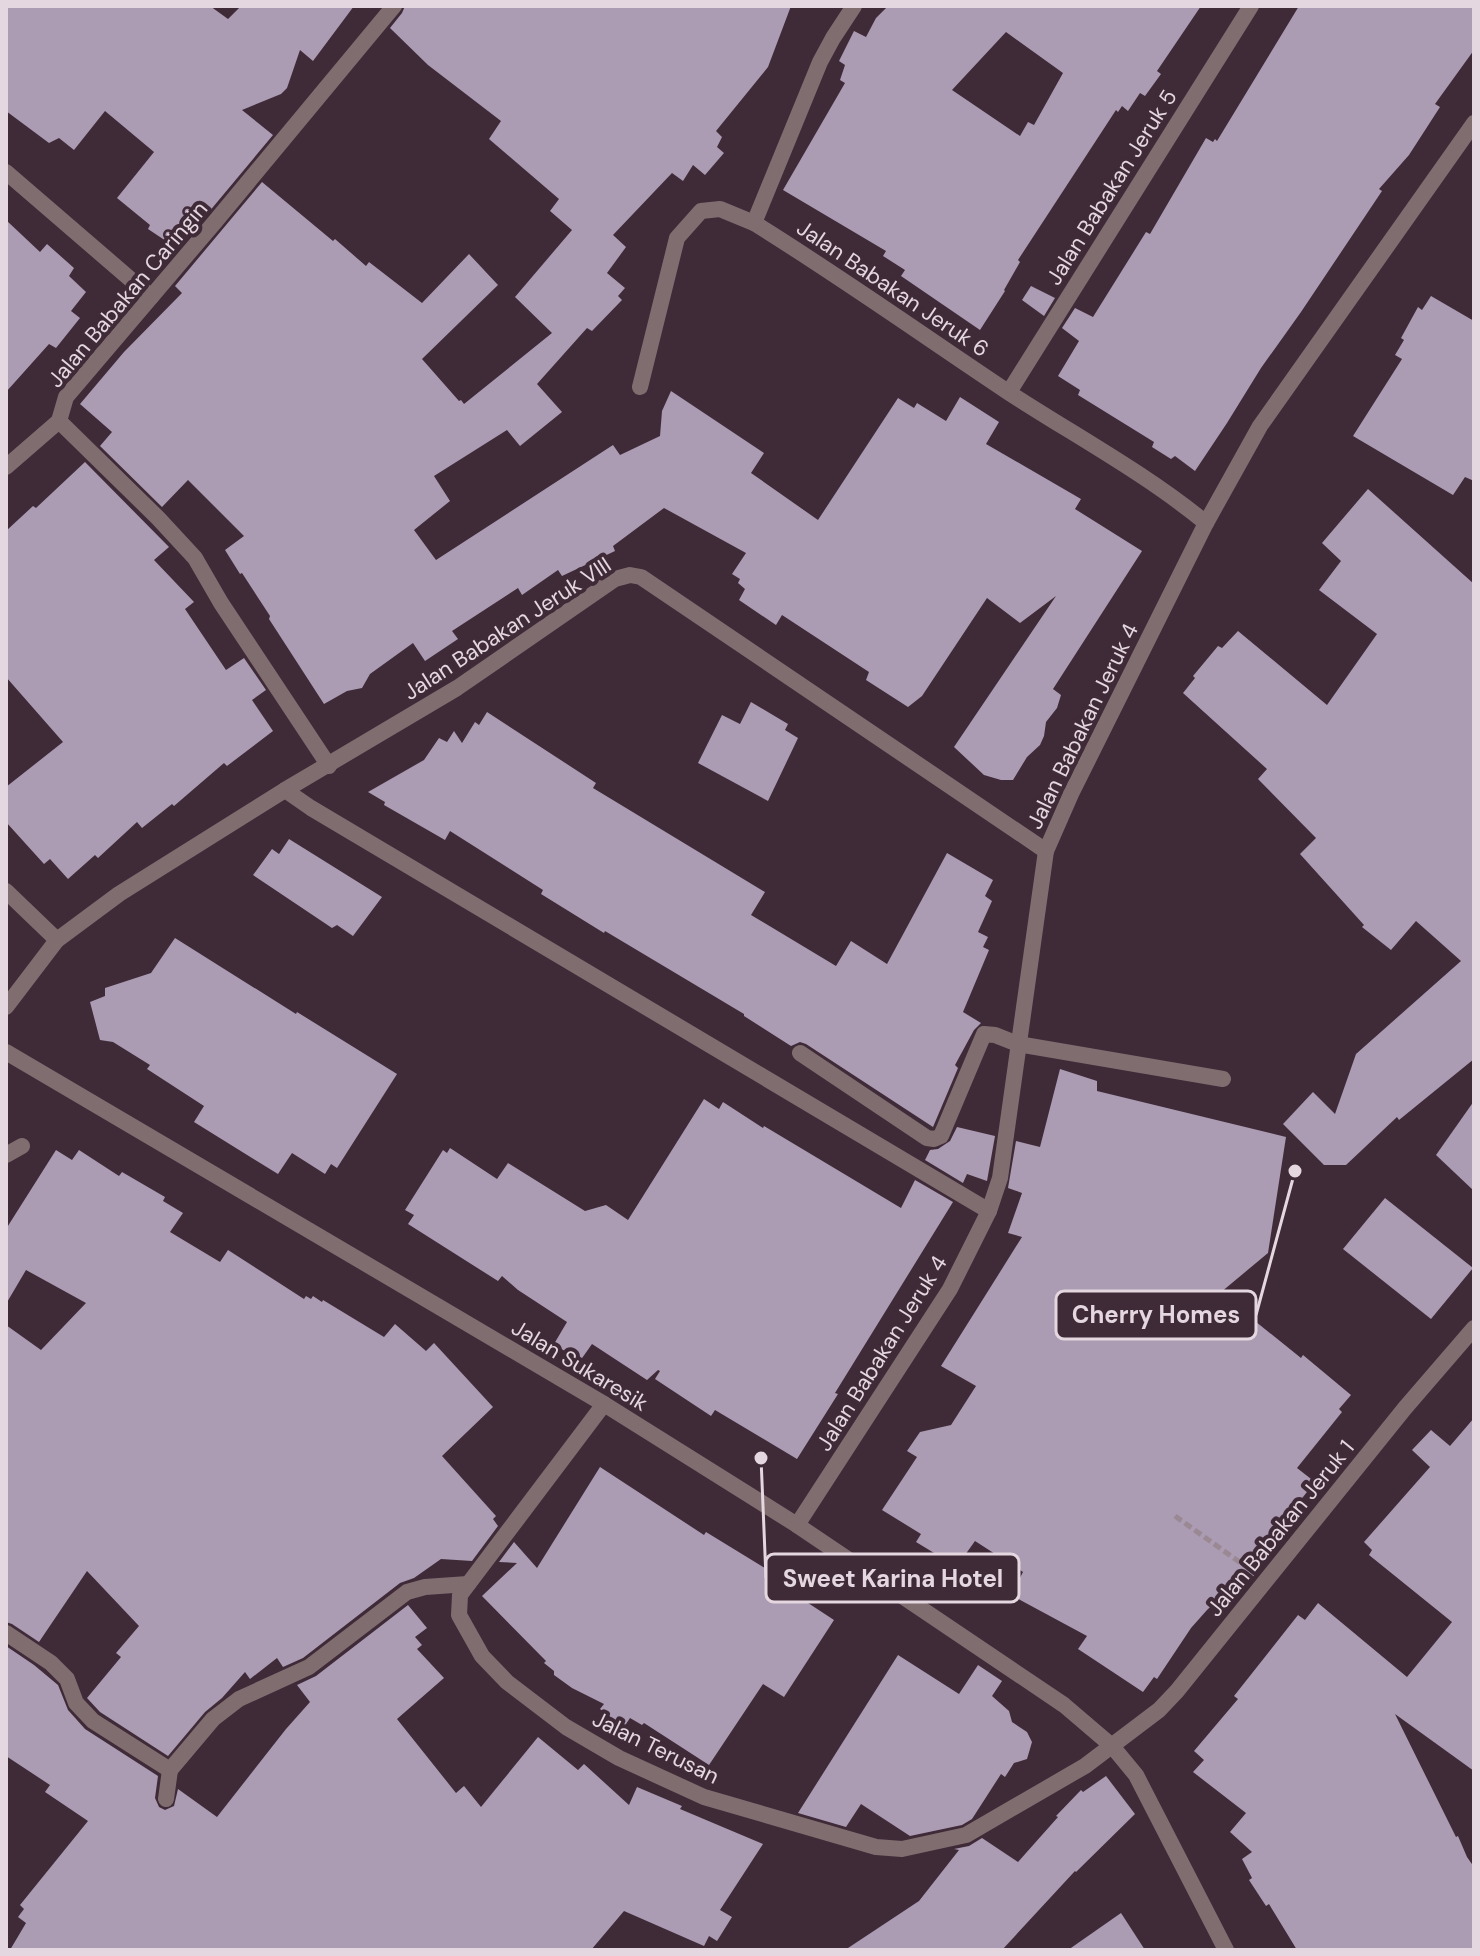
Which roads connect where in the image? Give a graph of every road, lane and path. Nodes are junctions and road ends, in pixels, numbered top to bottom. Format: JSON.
{"nodes":[{"id":1,"x":394,"y":6,"type":"edge"},
{"id":2,"x":854,"y":6,"type":"edge"},
{"id":3,"x":1251,"y":6,"type":"edge"},
{"id":4,"x":1474,"y":123,"type":"edge"},
{"id":5,"x":6,"y":172,"type":"edge"},
{"id":6,"x":754,"y":223,"type":"junction"},
{"id":7,"x":151,"y":297,"type":"junction"},
{"id":8,"x":640,"y":387,"type":"dead end"},
{"id":9,"x":1009,"y":392,"type":"junction"},
{"id":10,"x":59,"y":421,"type":"junction"},
{"id":11,"x":6,"y":467,"type":"edge"},
{"id":12,"x":1206,"y":523,"type":"junction"},
{"id":13,"x":329,"y":766,"type":"junction"},
{"id":14,"x":285,"y":790,"type":"junction"},
{"id":15,"x":1046,"y":851,"type":"junction"},
{"id":16,"x":6,"y":891,"type":"edge"},
{"id":17,"x":57,"y":940,"type":"junction"},
{"id":18,"x":6,"y":1007,"type":"edge"},
{"id":19,"x":1018,"y":1044,"type":"junction"},
{"id":20,"x":6,"y":1052,"type":"edge"},
{"id":21,"x":800,"y":1053,"type":"dead end"},
{"id":22,"x":1223,"y":1079,"type":"dead end"},
{"id":23,"x":22,"y":1146,"type":"dead end"},
{"id":24,"x":6,"y":1155,"type":"edge"},
{"id":25,"x":989,"y":1211,"type":"junction"},
{"id":26,"x":1474,"y":1328,"type":"edge"},
{"id":27,"x":604,"y":1404,"type":"junction"},
{"id":28,"x":1175,"y":1516,"type":"dead end"},
{"id":29,"x":797,"y":1525,"type":"junction"},
{"id":30,"x":1266,"y":1581,"type":"junction"},
{"id":31,"x":468,"y":1584,"type":"junction"},
{"id":32,"x":6,"y":1633,"type":"edge"},
{"id":33,"x":1112,"y":1746,"type":"junction"},
{"id":34,"x":170,"y":1770,"type":"junction"},
{"id":35,"x":166,"y":1799,"type":"dead end"},
{"id":36,"x":1226,"y":1950,"type":"edge"}],
"edges":[{"from":1,"to":7,"type":"street","name":"Jalan Babakan Caringin"},
{"from":2,"to":6,"type":"street"},
{"from":3,"to":9,"type":"street","name":"Jalan Babakan Jeruk 5"},
{"from":4,"to":12,"type":"street","name":"Jalan Babakan Jeruk 4"},
{"from":5,"to":7,"type":"street"},
{"from":6,"to":8,"type":"street","name":"Jalan Babakan Jeruk 6"},
{"from":6,"to":9,"type":"street","name":"Jalan Babakan Jeruk 6"},
{"from":7,"to":10,"type":"street","name":"Jalan Babakan Caringin"},
{"from":9,"to":12,"type":"street","name":"Jalan Babakan Jeruk 6"},
{"from":10,"to":11,"type":"street"},
{"from":10,"to":13,"type":"street","name":"Jalan Babakan Caringin"},
{"from":12,"to":15,"type":"street","name":"Jalan Babakan Jeruk 4"},
{"from":13,"to":14,"type":"street","name":"Jalan Babakan Jeruk VIII"},
{"from":13,"to":15,"type":"street","name":"Jalan Babakan Jeruk VIII"},
{"from":14,"to":17,"type":"street","name":"Jalan Babakan Jeruk VIII"},
{"from":14,"to":25,"type":"street"},
{"from":15,"to":19,"type":"street","name":"Jalan Babakan Jeruk 4"},
{"from":16,"to":17,"type":"street"},
{"from":17,"to":18,"type":"street","name":"Jalan Babakan Jeruk VIII"},
{"from":19,"to":21,"type":"street"},
{"from":19,"to":22,"type":"street"},
{"from":19,"to":25,"type":"street","name":"Jalan Babakan Jeruk 4"},
{"from":20,"to":27,"type":"street","name":"Jalan Sukaresik"},
{"from":23,"to":24,"type":"street"},
{"from":25,"to":29,"type":"street","name":"Jalan Babakan Jeruk 4"},
{"from":26,"to":30,"type":"street","name":"Jalan Babakan Jeruk 1"},
{"from":27,"to":29,"type":"street","name":"Jalan Sukaresik"},
{"from":27,"to":31,"type":"street","name":"Jalan Terusan"},
{"from":28,"to":30,"type":"path"},
{"from":29,"to":33,"type":"street","name":"Jalan Sukaresik"},
{"from":30,"to":33,"type":"street","name":"Jalan Babakan Jeruk 1"},
{"from":31,"to":33,"type":"street","name":"Jalan Terusan"},
{"from":31,"to":34,"type":"street"},
{"from":32,"to":34,"type":"street"},
{"from":33,"to":36,"type":"street","name":"Jalan Sukaresik"},
{"from":34,"to":35,"type":"street"}]}
